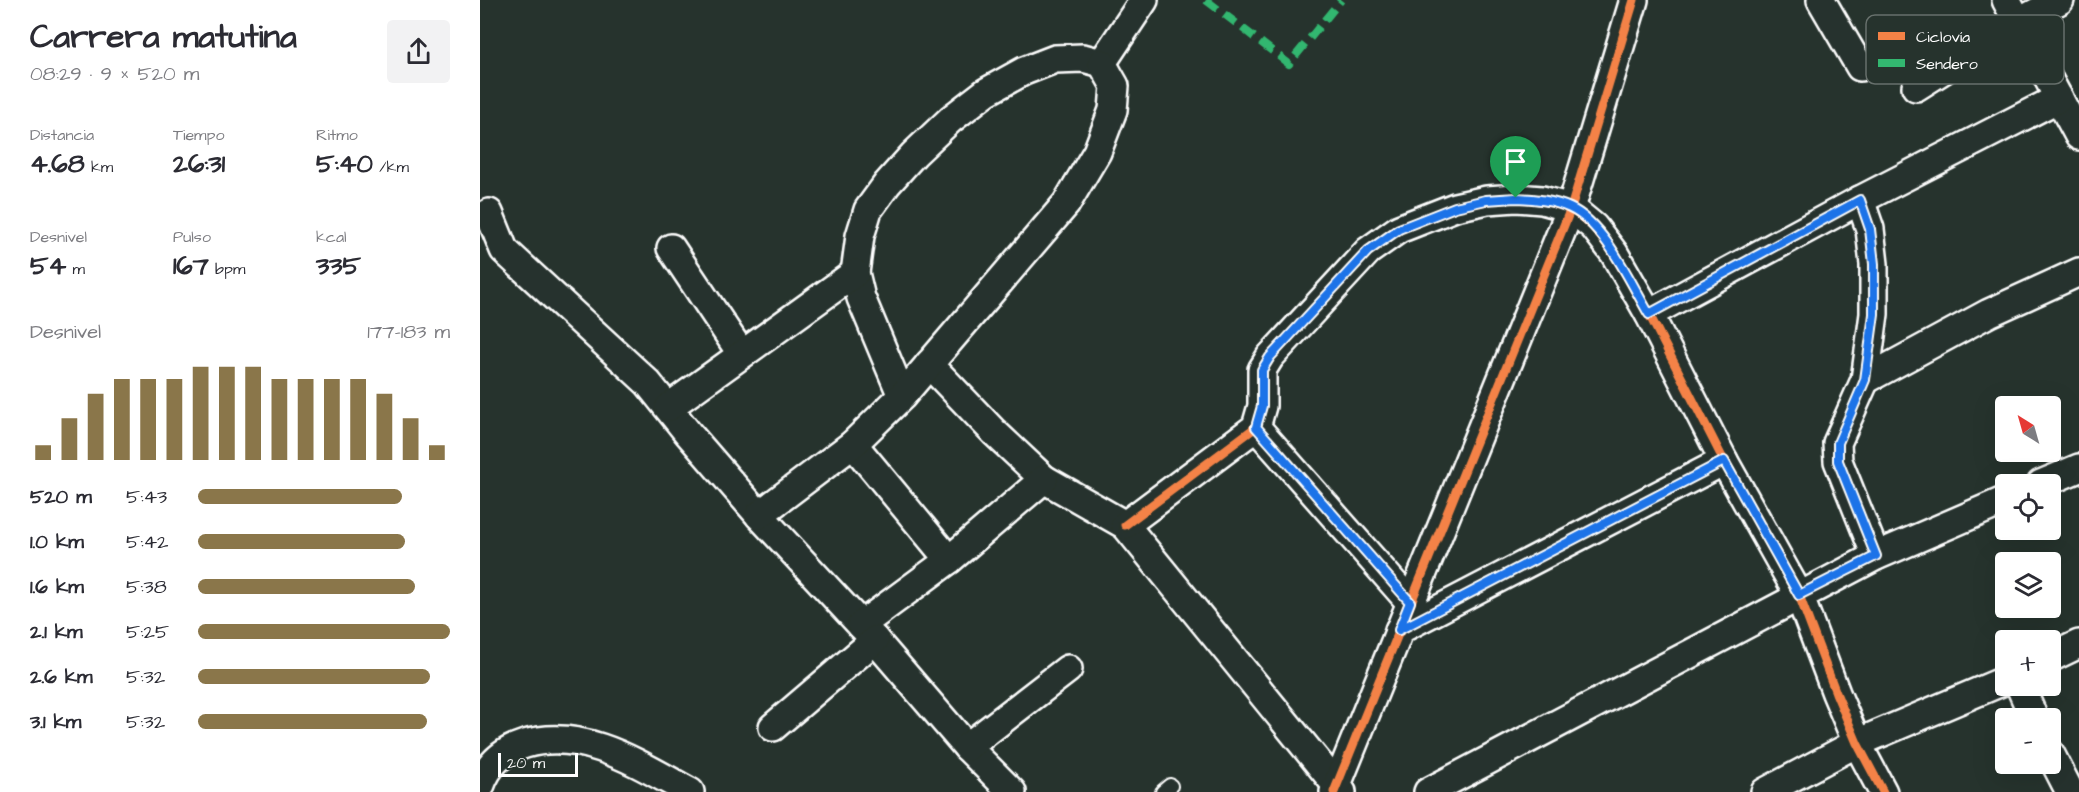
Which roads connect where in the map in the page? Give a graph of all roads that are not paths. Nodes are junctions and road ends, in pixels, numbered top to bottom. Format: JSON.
{"nodes":[{"id":1,"x":1144,"y":0,"type":"edge"},
{"id":2,"x":1821,"y":0,"type":"edge"},
{"id":3,"x":2060,"y":0,"type":"edge"},
{"id":4,"x":1635,"y":1,"type":"edge"},
{"id":5,"x":2012,"y":11,"type":"edge"},
{"id":6,"x":1102,"y":63,"type":"junction"},
{"id":7,"x":1860,"y":67,"type":"dead end"},
{"id":8,"x":1920,"y":84,"type":"edge"},
{"id":9,"x":2051,"y":84,"type":"edge"},
{"id":10,"x":1916,"y":87,"type":"dead end"},
{"id":11,"x":2059,"y":98,"type":"junction"},
{"id":12,"x":2079,"y":136,"type":"edge"},
{"id":13,"x":1860,"y":200,"type":"junction"},
{"id":14,"x":1571,"y":208,"type":"junction"},
{"id":15,"x":489,"y":213,"type":"dead end"},
{"id":16,"x":671,"y":248,"type":"dead end"},
{"id":17,"x":2079,"y":272,"type":"edge"},
{"id":18,"x":855,"y":273,"type":"junction"},
{"id":19,"x":1649,"y":314,"type":"junction"},
{"id":20,"x":741,"y":353,"type":"junction"},
{"id":21,"x":929,"y":364,"type":"junction"},
{"id":22,"x":1865,"y":380,"type":"junction"},
{"id":23,"x":902,"y":396,"type":"junction"},
{"id":24,"x":669,"y":407,"type":"junction"},
{"id":25,"x":1256,"y":427,"type":"junction"},
{"id":26,"x":853,"y":444,"type":"junction"},
{"id":27,"x":1724,"y":461,"type":"junction"},
{"id":28,"x":2079,"y":468,"type":"edge"},
{"id":29,"x":2061,"y":476,"type":"edge"},
{"id":30,"x":1044,"y":479,"type":"junction"},
{"id":31,"x":1995,"y":505,"type":"edge"},
{"id":32,"x":759,"y":514,"type":"junction"},
{"id":33,"x":1125,"y":525,"type":"junction"},
{"id":34,"x":1876,"y":556,"type":"junction"},
{"id":35,"x":949,"y":560,"type":"junction"},
{"id":36,"x":1799,"y":595,"type":"junction"},
{"id":37,"x":1410,"y":602,"type":"junction"},
{"id":38,"x":1399,"y":630,"type":"junction"},
{"id":39,"x":868,"y":633,"type":"junction"},
{"id":40,"x":2079,"y":644,"type":"edge"},
{"id":41,"x":2061,"y":653,"type":"edge"},
{"id":42,"x":1068,"y":669,"type":"dead end"},
{"id":43,"x":1995,"y":685,"type":"edge"},
{"id":44,"x":773,"y":728,"type":"dead end"},
{"id":45,"x":1857,"y":743,"type":"junction"},
{"id":46,"x":967,"y":747,"type":"junction"},
{"id":47,"x":2061,"y":774,"type":"edge"},
{"id":48,"x":480,"y":787,"type":"edge"},
{"id":49,"x":1337,"y":789,"type":"edge"},
{"id":50,"x":690,"y":792,"type":"edge"},
{"id":51,"x":1012,"y":792,"type":"edge"},
{"id":52,"x":1428,"y":792,"type":"edge"},
{"id":53,"x":1765,"y":792,"type":"edge"},
{"id":54,"x":1883,"y":792,"type":"edge"},
{"id":55,"x":2070,"y":792,"type":"edge"}],
"edges":[{"from":1,"to":6,"type":"street"},
{"from":2,"to":7,"type":"street"},
{"from":3,"to":5,"type":"street"},
{"from":4,"to":14,"type":"street"},
{"from":6,"to":18,"type":"street"},
{"from":6,"to":21,"type":"street"},
{"from":8,"to":10,"type":"street"},
{"from":9,"to":11,"type":"street"},
{"from":11,"to":12,"type":"street"},
{"from":11,"to":13,"type":"street"},
{"from":13,"to":19,"type":"street"},
{"from":13,"to":22,"type":"street"},
{"from":14,"to":19,"type":"street"},
{"from":14,"to":25,"type":"street"},
{"from":14,"to":37,"type":"street"},
{"from":15,"to":24,"type":"street"},
{"from":16,"to":20,"type":"street"},
{"from":17,"to":22,"type":"street"},
{"from":18,"to":20,"type":"street"},
{"from":18,"to":23,"type":"street"},
{"from":19,"to":27,"type":"street"},
{"from":20,"to":24,"type":"street"},
{"from":21,"to":23,"type":"street"},
{"from":21,"to":30,"type":"street"},
{"from":22,"to":34,"type":"street"},
{"from":23,"to":26,"type":"street"},
{"from":24,"to":32,"type":"street"},
{"from":25,"to":33,"type":"street"},
{"from":25,"to":37,"type":"street"},
{"from":26,"to":32,"type":"street"},
{"from":26,"to":35,"type":"street"},
{"from":27,"to":36,"type":"street"},
{"from":27,"to":38,"type":"street"},
{"from":28,"to":29,"type":"street"},
{"from":30,"to":33,"type":"street"},
{"from":30,"to":35,"type":"street"},
{"from":31,"to":34,"type":"street"},
{"from":32,"to":39,"type":"street"},
{"from":33,"to":49,"type":"street"},
{"from":34,"to":36,"type":"street"},
{"from":35,"to":39,"type":"street"},
{"from":36,"to":45,"type":"street"},
{"from":36,"to":52,"type":"street"},
{"from":37,"to":38,"type":"street"},
{"from":38,"to":49,"type":"street"},
{"from":39,"to":44,"type":"street"},
{"from":39,"to":46,"type":"street"},
{"from":40,"to":41,"type":"street"},
{"from":42,"to":46,"type":"street"},
{"from":43,"to":45,"type":"street"},
{"from":45,"to":53,"type":"street"},
{"from":45,"to":54,"type":"street"},
{"from":46,"to":51,"type":"street"},
{"from":47,"to":55,"type":"street"},
{"from":48,"to":50,"type":"street"}]}
